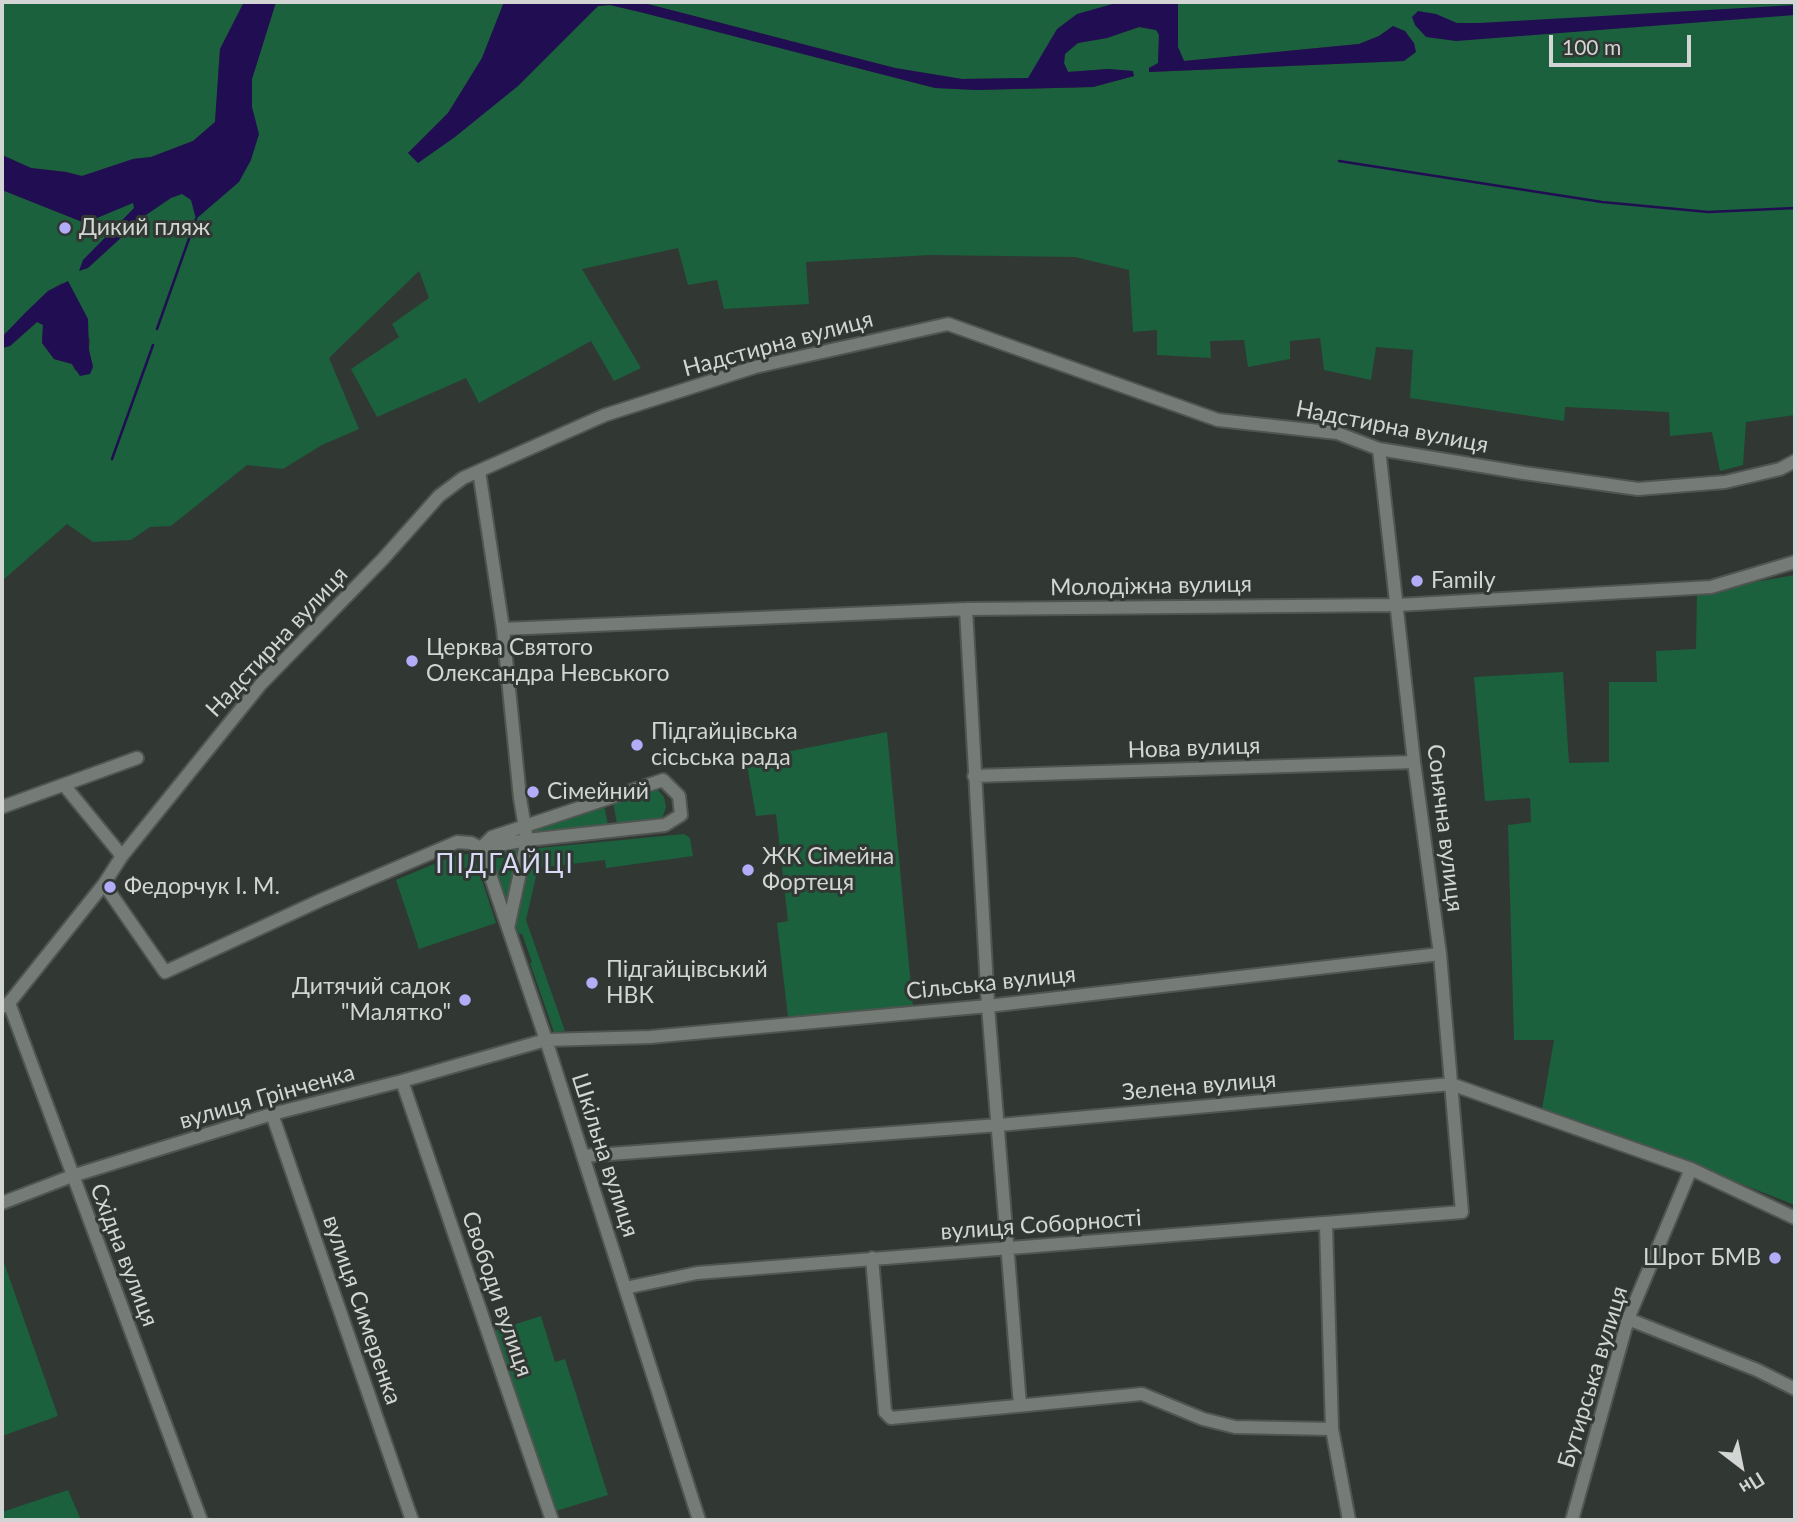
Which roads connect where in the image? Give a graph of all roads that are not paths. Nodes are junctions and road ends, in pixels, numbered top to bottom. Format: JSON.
{"nodes":[{"id":1,"x":1379,"y":449,"type":"junction"},
{"id":2,"x":1795,"y":461,"type":"edge"},
{"id":3,"x":479,"y":471,"type":"junction"},
{"id":4,"x":1795,"y":562,"type":"edge"},
{"id":5,"x":1398,"y":605,"type":"junction"},
{"id":6,"x":966,"y":609,"type":"junction"},
{"id":7,"x":503,"y":629,"type":"junction"},
{"id":8,"x":137,"y":758,"type":"dead end"},
{"id":9,"x":1414,"y":762,"type":"junction"},
{"id":10,"x":974,"y":776,"type":"junction"},
{"id":11,"x":64,"y":785,"type":"junction"},
{"id":12,"x":2,"y":807,"type":"edge"},
{"id":13,"x":525,"y":825,"type":"junction"},
{"id":14,"x":527,"y":840,"type":"junction"},
{"id":15,"x":481,"y":848,"type":"junction"},
{"id":16,"x":122,"y":856,"type":"junction"},
{"id":17,"x":104,"y":884,"type":"junction"},
{"id":18,"x":508,"y":928,"type":"junction"},
{"id":19,"x":1440,"y":954,"type":"junction"},
{"id":20,"x":6,"y":1005,"type":"edge"},
{"id":21,"x":988,"y":1006,"type":"junction"},
{"id":22,"x":546,"y":1040,"type":"junction"},
{"id":23,"x":402,"y":1081,"type":"junction"},
{"id":24,"x":1451,"y":1084,"type":"junction"},
{"id":25,"x":272,"y":1114,"type":"junction"},
{"id":26,"x":999,"y":1125,"type":"junction"},
{"id":27,"x":583,"y":1156,"type":"junction"},
{"id":28,"x":1691,"y":1169,"type":"junction"},
{"id":29,"x":72,"y":1176,"type":"junction"},
{"id":30,"x":2,"y":1203,"type":"edge"},
{"id":31,"x":1462,"y":1212,"type":"joint"},
{"id":32,"x":1795,"y":1218,"type":"edge"},
{"id":33,"x":1326,"y":1224,"type":"junction"},
{"id":34,"x":1008,"y":1249,"type":"junction"},
{"id":35,"x":872,"y":1258,"type":"junction"},
{"id":36,"x":625,"y":1288,"type":"junction"},
{"id":37,"x":1628,"y":1319,"type":"junction"},
{"id":38,"x":1795,"y":1389,"type":"edge"},
{"id":39,"x":1020,"y":1405,"type":"junction"},
{"id":40,"x":1332,"y":1429,"type":"junction"},
{"id":41,"x":201,"y":1520,"type":"edge"},
{"id":42,"x":412,"y":1520,"type":"edge"},
{"id":43,"x":552,"y":1520,"type":"edge"},
{"id":44,"x":699,"y":1520,"type":"edge"},
{"id":45,"x":1349,"y":1520,"type":"edge"},
{"id":46,"x":1572,"y":1520,"type":"edge"}],
"edges":[{"from":1,"to":2,"type":"street","name":"Надстирна вулиця"},
{"from":1,"to":3,"type":"street","name":"Надстирна вулиця"},
{"from":1,"to":5,"type":"street","name":"Сонячна вулиця"},
{"from":3,"to":7,"type":"street"},
{"from":3,"to":16,"type":"street","name":"Надстирна вулиця"},
{"from":4,"to":5,"type":"street","name":"Молодіжна вулиця"},
{"from":5,"to":6,"type":"street","name":"Молодіжна вулиця"},
{"from":5,"to":9,"type":"street","name":"Сонячна вулиця"},
{"from":6,"to":7,"type":"street","name":"Молодіжна вулиця"},
{"from":6,"to":10,"type":"street"},
{"from":7,"to":13,"type":"street"},
{"from":8,"to":11,"type":"street"},
{"from":9,"to":10,"type":"street","name":"Нова вулиця"},
{"from":9,"to":19,"type":"street","name":"Сонячна вулиця"},
{"from":10,"to":21,"type":"street"},
{"from":11,"to":12,"type":"street"},
{"from":11,"to":16,"type":"street"},
{"from":13,"to":14,"type":"street"},
{"from":13,"to":14,"type":"street"},
{"from":13,"to":15,"type":"street"},
{"from":14,"to":15,"type":"street"},
{"from":14,"to":18,"type":"street"},
{"from":15,"to":17,"type":"street"},
{"from":15,"to":18,"type":"street","name":"Шкільна вулиця"},
{"from":16,"to":17,"type":"street","name":"Надстирна вулиця"},
{"from":17,"to":20,"type":"street","name":"Надстирна вулиця"},
{"from":18,"to":22,"type":"street","name":"Шкільна вулиця"},
{"from":19,"to":21,"type":"street","name":"Сільська вулиця"},
{"from":19,"to":24,"type":"street","name":"Сонячна вулиця"},
{"from":20,"to":29,"type":"street","name":"Східна вулиця"},
{"from":21,"to":22,"type":"street","name":"Сільська вулиця"},
{"from":21,"to":26,"type":"street"},
{"from":22,"to":23,"type":"street","name":"вулиця Грінченка"},
{"from":22,"to":27,"type":"street","name":"Шкільна вулиця"},
{"from":23,"to":25,"type":"street","name":"вулиця Грінченка"},
{"from":23,"to":43,"type":"street","name":"Свободи вулиця"},
{"from":24,"to":26,"type":"street","name":"Зелена вулиця"},
{"from":24,"to":28,"type":"street","name":"Зелена вулиця"},
{"from":24,"to":31,"type":"street","name":"Сонячна вулиця"},
{"from":25,"to":29,"type":"street","name":"вулиця Грінченка"},
{"from":25,"to":42,"type":"street","name":"вулиця Симеренка"},
{"from":26,"to":27,"type":"street","name":"Зелена вулиця"},
{"from":26,"to":34,"type":"street"},
{"from":27,"to":36,"type":"street","name":"Шкільна вулиця"},
{"from":28,"to":32,"type":"street","name":"Зелена вулиця"},
{"from":28,"to":37,"type":"street","name":"Бутирська вулиця"},
{"from":29,"to":30,"type":"street","name":"вулиця Грінченка"},
{"from":29,"to":41,"type":"street","name":"Східна вулиця"},
{"from":31,"to":33,"type":"street","name":"вулиця Соборності"},
{"from":33,"to":34,"type":"street","name":"вулиця Соборності"},
{"from":33,"to":40,"type":"street"},
{"from":34,"to":35,"type":"street","name":"вулиця Соборності"},
{"from":34,"to":39,"type":"street"},
{"from":35,"to":36,"type":"street","name":"вулиця Соборності"},
{"from":35,"to":39,"type":"street"},
{"from":36,"to":44,"type":"street","name":"Шкільна вулиця"},
{"from":37,"to":38,"type":"street"},
{"from":37,"to":46,"type":"street","name":"Бутирська вулиця"},
{"from":39,"to":40,"type":"street"},
{"from":40,"to":45,"type":"street"}]}
